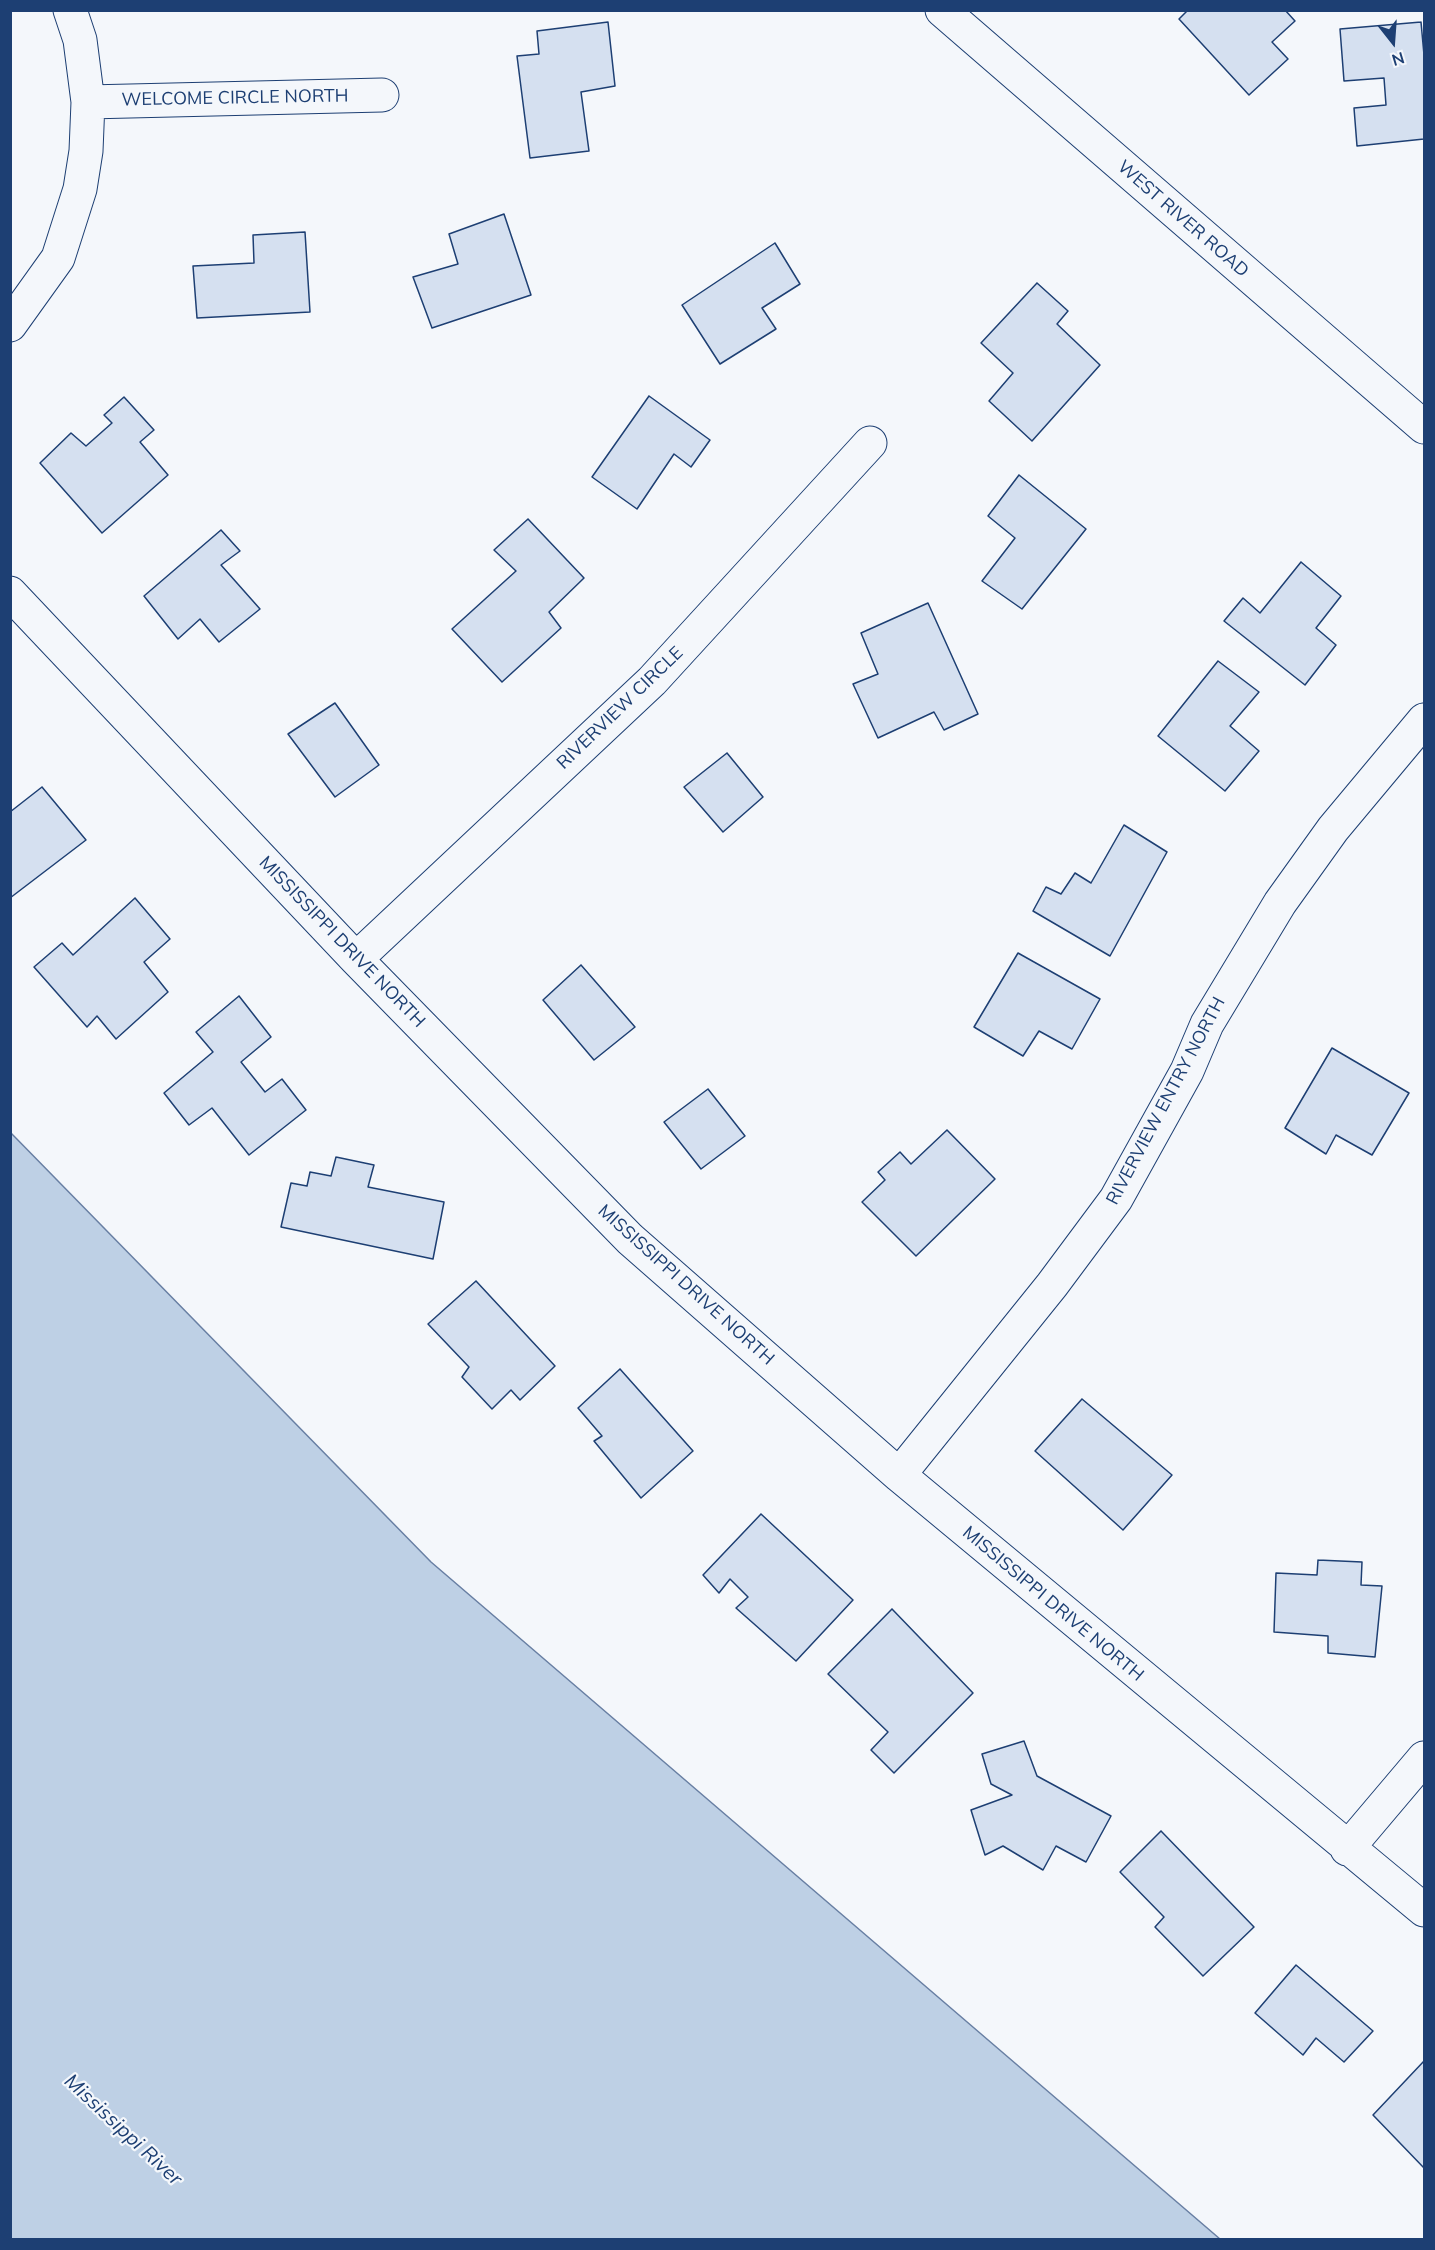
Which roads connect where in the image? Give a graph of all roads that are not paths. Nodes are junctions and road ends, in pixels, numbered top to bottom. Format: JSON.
{"nodes":[{"id":1,"x":70,"y":10,"type":"edge"},
{"id":2,"x":942,"y":10,"type":"edge"},
{"id":3,"x":382,"y":95,"type":"dead end"},
{"id":4,"x":88,"y":102,"type":"junction"},
{"id":5,"x":10,"y":325,"type":"edge"},
{"id":6,"x":1425,"y":427,"type":"edge"},
{"id":7,"x":870,"y":443,"type":"dead end"},
{"id":8,"x":10,"y":593,"type":"edge"},
{"id":9,"x":1425,"y":720,"type":"edge"},
{"id":10,"x":356,"y":959,"type":"junction"},
{"id":11,"x":899,"y":1475,"type":"junction"},
{"id":12,"x":1425,"y":1758,"type":"edge"},
{"id":13,"x":1347,"y":1849,"type":"junction"},
{"id":14,"x":1425,"y":1910,"type":"edge"}],
"edges":[{"from":1,"to":4,"type":"street"},
{"from":2,"to":6,"type":"street","name":"WEST RIVER ROAD"},
{"from":3,"to":4,"type":"street","name":"WELCOME CIRCLE NORTH"},
{"from":4,"to":5,"type":"street"},
{"from":7,"to":10,"type":"street","name":"RIVERVIEW CIRCLE"},
{"from":8,"to":10,"type":"street","name":"MISSISSIPPI DRIVE NORTH"},
{"from":9,"to":11,"type":"street","name":"RIVERVIEW ENTRY NORTH"},
{"from":10,"to":11,"type":"street","name":"MISSISSIPPI DRIVE NORTH"},
{"from":11,"to":13,"type":"street","name":"MISSISSIPPI DRIVE NORTH"},
{"from":12,"to":13,"type":"street"},
{"from":13,"to":14,"type":"street","name":"MISSISSIPPI DRIVE NORTH"}]}
